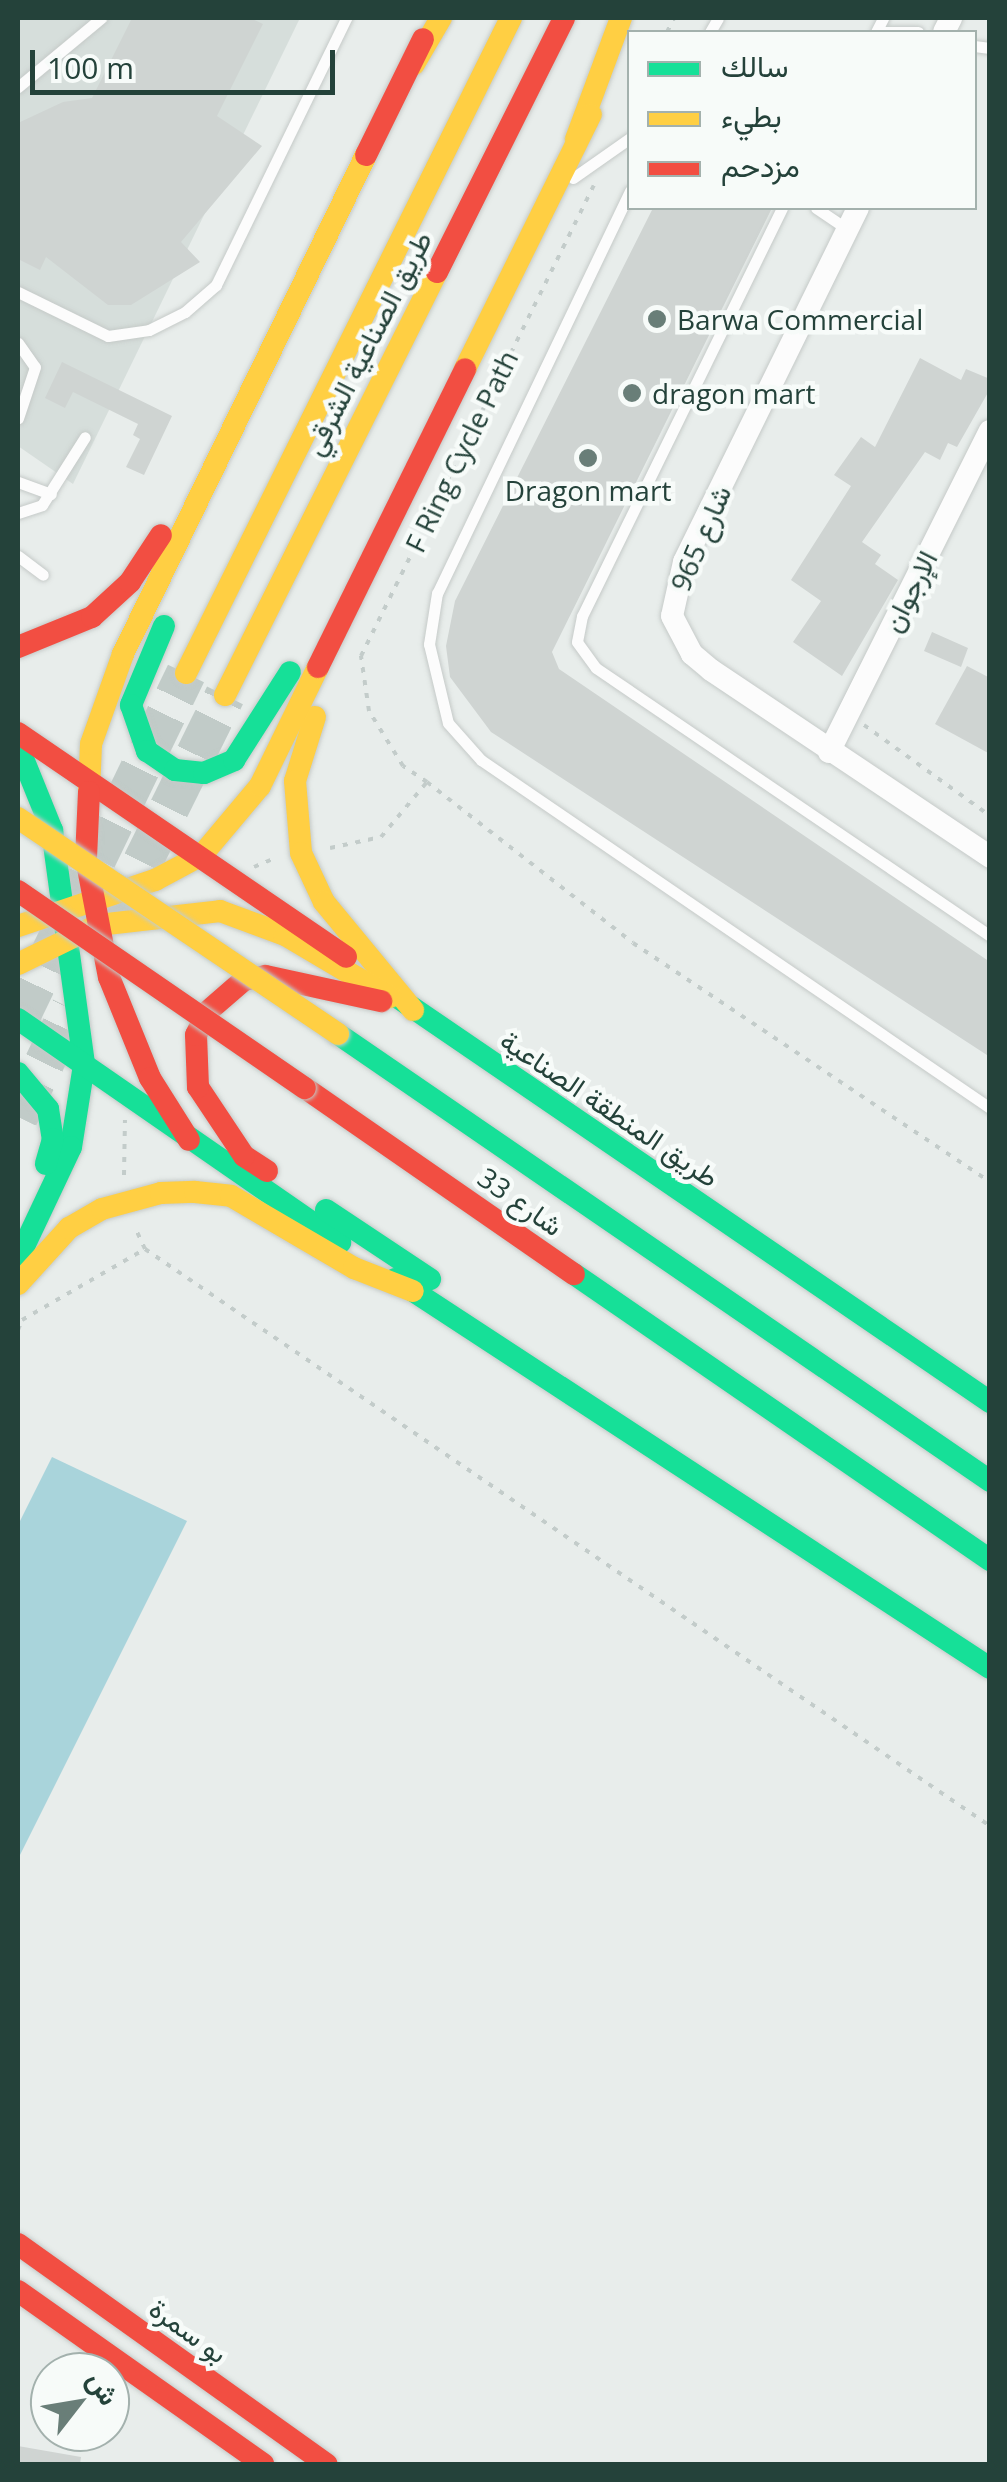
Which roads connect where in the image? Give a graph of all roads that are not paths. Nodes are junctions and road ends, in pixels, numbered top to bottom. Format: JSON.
{"nodes":[{"id":1,"x":101,"y":18,"type":"edge"},
{"id":2,"x":346,"y":18,"type":"edge"},
{"id":3,"x":430,"y":18,"type":"edge"},
{"id":4,"x":441,"y":18,"type":"edge"},
{"id":5,"x":511,"y":18,"type":"edge"},
{"id":6,"x":564,"y":18,"type":"edge"},
{"id":7,"x":620,"y":18,"type":"edge"},
{"id":8,"x":627,"y":50,"type":"edge"},
{"id":9,"x":414,"y":64,"type":"junction"},
{"id":10,"x":18,"y":87,"type":"edge"},
{"id":11,"x":576,"y":139,"type":"junction"},
{"id":12,"x":627,"y":140,"type":"edge"},
{"id":13,"x":627,"y":198,"type":"edge"},
{"id":14,"x":541,"y":208,"type":"junction"},
{"id":15,"x":781,"y":210,"type":"edge"},
{"id":16,"x":819,"y":210,"type":"edge"},
{"id":17,"x":857,"y":210,"type":"edge"},
{"id":18,"x":847,"y":229,"type":"junction"},
{"id":19,"x":18,"y":292,"type":"edge"},
{"id":20,"x":18,"y":343,"type":"edge"},
{"id":21,"x":252,"y":396,"type":"junction"},
{"id":22,"x":18,"y":418,"type":"edge"},
{"id":23,"x":990,"y":430,"type":"edge"},
{"id":24,"x":85,"y":437,"type":"dead end"},
{"id":25,"x":18,"y":482,"type":"edge"},
{"id":26,"x":406,"y":484,"type":"junction"},
{"id":27,"x":51,"y":494,"type":"junction"},
{"id":28,"x":18,"y":513,"type":"edge"},
{"id":29,"x":18,"y":556,"type":"edge"},
{"id":30,"x":43,"y":575,"type":"dead end"},
{"id":31,"x":18,"y":647,"type":"edge"},
{"id":32,"x":186,"y":672,"type":"tunnel mouth"},
{"id":33,"x":224,"y":695,"type":"tunnel mouth"},
{"id":34,"x":18,"y":733,"type":"edge"},
{"id":35,"x":18,"y":746,"type":"edge"},
{"id":36,"x":829,"y":752,"type":"junction"},
{"id":37,"x":86,"y":780,"type":"junction"},
{"id":38,"x":18,"y":818,"type":"edge"},
{"id":39,"x":202,"y":856,"type":"junction"},
{"id":40,"x":990,"y":858,"type":"edge"},
{"id":41,"x":18,"y":891,"type":"edge"},
{"id":42,"x":96,"y":916,"type":"junction"},
{"id":43,"x":18,"y":926,"type":"edge"},
{"id":44,"x":64,"y":926,"type":"junction"},
{"id":45,"x":990,"y":936,"type":"edge"},
{"id":46,"x":18,"y":964,"type":"edge"},
{"id":47,"x":413,"y":1010,"type":"junction"},
{"id":48,"x":18,"y":1019,"type":"edge"},
{"id":49,"x":84,"y":1065,"type":"junction"},
{"id":50,"x":18,"y":1073,"type":"edge"},
{"id":51,"x":990,"y":1096,"type":"edge"},
{"id":52,"x":974,"y":1097,"type":"junction"},
{"id":53,"x":990,"y":1108,"type":"edge"},
{"id":54,"x":189,"y":1140,"type":"junction"},
{"id":55,"x":18,"y":1223,"type":"edge"},
{"id":56,"x":18,"y":1259,"type":"edge"},
{"id":57,"x":18,"y":1284,"type":"edge"},
{"id":58,"x":413,"y":1291,"type":"junction"},
{"id":59,"x":510,"y":1352,"type":"junction"},
{"id":60,"x":990,"y":1402,"type":"edge"},
{"id":61,"x":990,"y":1480,"type":"edge"},
{"id":62,"x":990,"y":1560,"type":"edge"},
{"id":63,"x":990,"y":1668,"type":"edge"},
{"id":64,"x":18,"y":2244,"type":"edge"},
{"id":65,"x":18,"y":2291,"type":"edge"},
{"id":66,"x":263,"y":2464,"type":"edge"},
{"id":67,"x":326,"y":2464,"type":"edge"}],
"edges":[{"from":1,"to":10,"type":"lane"},
{"from":2,"to":19,"type":"lane"},
{"from":3,"to":9,"type":"main road"},
{"from":4,"to":9,"type":"main road"},
{"from":5,"to":32,"type":"main road","name":"طريق الصناعية الشرقي"},
{"from":6,"to":33,"type":"main road","name":"طريق الصناعية الشرقي"},
{"from":7,"to":11,"type":"main road"},
{"from":8,"to":11,"type":"main road"},
{"from":9,"to":21,"type":"main road"},
{"from":11,"to":14,"type":"main road"},
{"from":12,"to":14,"type":"lane"},
{"from":13,"to":52,"type":"lane"},
{"from":14,"to":26,"type":"main road"},
{"from":15,"to":45,"type":"lane"},
{"from":16,"to":18,"type":"lane"},
{"from":17,"to":18,"type":"street","name":"شارع 965"},
{"from":18,"to":36,"type":"street","name":"شارع 965"},
{"from":20,"to":22,"type":"lane"},
{"from":21,"to":26,"type":"main road"},
{"from":21,"to":31,"type":"main road"},
{"from":21,"to":37,"type":"main road"},
{"from":23,"to":36,"type":"street","name":"الإرجوان"},
{"from":24,"to":27,"type":"lane"},
{"from":25,"to":27,"type":"lane"},
{"from":26,"to":39,"type":"main road"},
{"from":26,"to":47,"type":"main road"},
{"from":27,"to":28,"type":"lane"},
{"from":29,"to":30,"type":"lane"},
{"from":34,"to":37,"type":"main road"},
{"from":35,"to":44,"type":"main road"},
{"from":36,"to":40,"type":"street","name":"شارع 965"},
{"from":37,"to":39,"type":"main road"},
{"from":37,"to":42,"type":"main road"},
{"from":38,"to":61,"type":"main road","name":"شارع 33","bridge":true},
{"from":39,"to":42,"type":"main road"},
{"from":39,"to":47,"type":"main road","name":"طريق المنطقة الصناعية"},
{"from":41,"to":62,"type":"main road","name":"شارع 33","bridge":true},
{"from":42,"to":44,"type":"main road"},
{"from":42,"to":47,"type":"main road"},
{"from":42,"to":54,"type":"main road"},
{"from":43,"to":44,"type":"main road"},
{"from":44,"to":46,"type":"main road"},
{"from":44,"to":49,"type":"main road"},
{"from":47,"to":59,"type":"main road"},
{"from":47,"to":60,"type":"main road","name":"طريق المنطقة الصناعية"},
{"from":48,"to":49,"type":"main road"},
{"from":49,"to":54,"type":"main road"},
{"from":49,"to":56,"type":"main road"},
{"from":50,"to":55,"type":"main road"},
{"from":51,"to":52,"type":"lane"},
{"from":52,"to":53,"type":"lane"},
{"from":54,"to":58,"type":"main road"},
{"from":57,"to":58,"type":"main road"},
{"from":58,"to":59,"type":"main road"},
{"from":59,"to":63,"type":"main road"},
{"from":64,"to":67,"type":"main road","name":"بو سمرة"},
{"from":65,"to":66,"type":"main road"}]}
